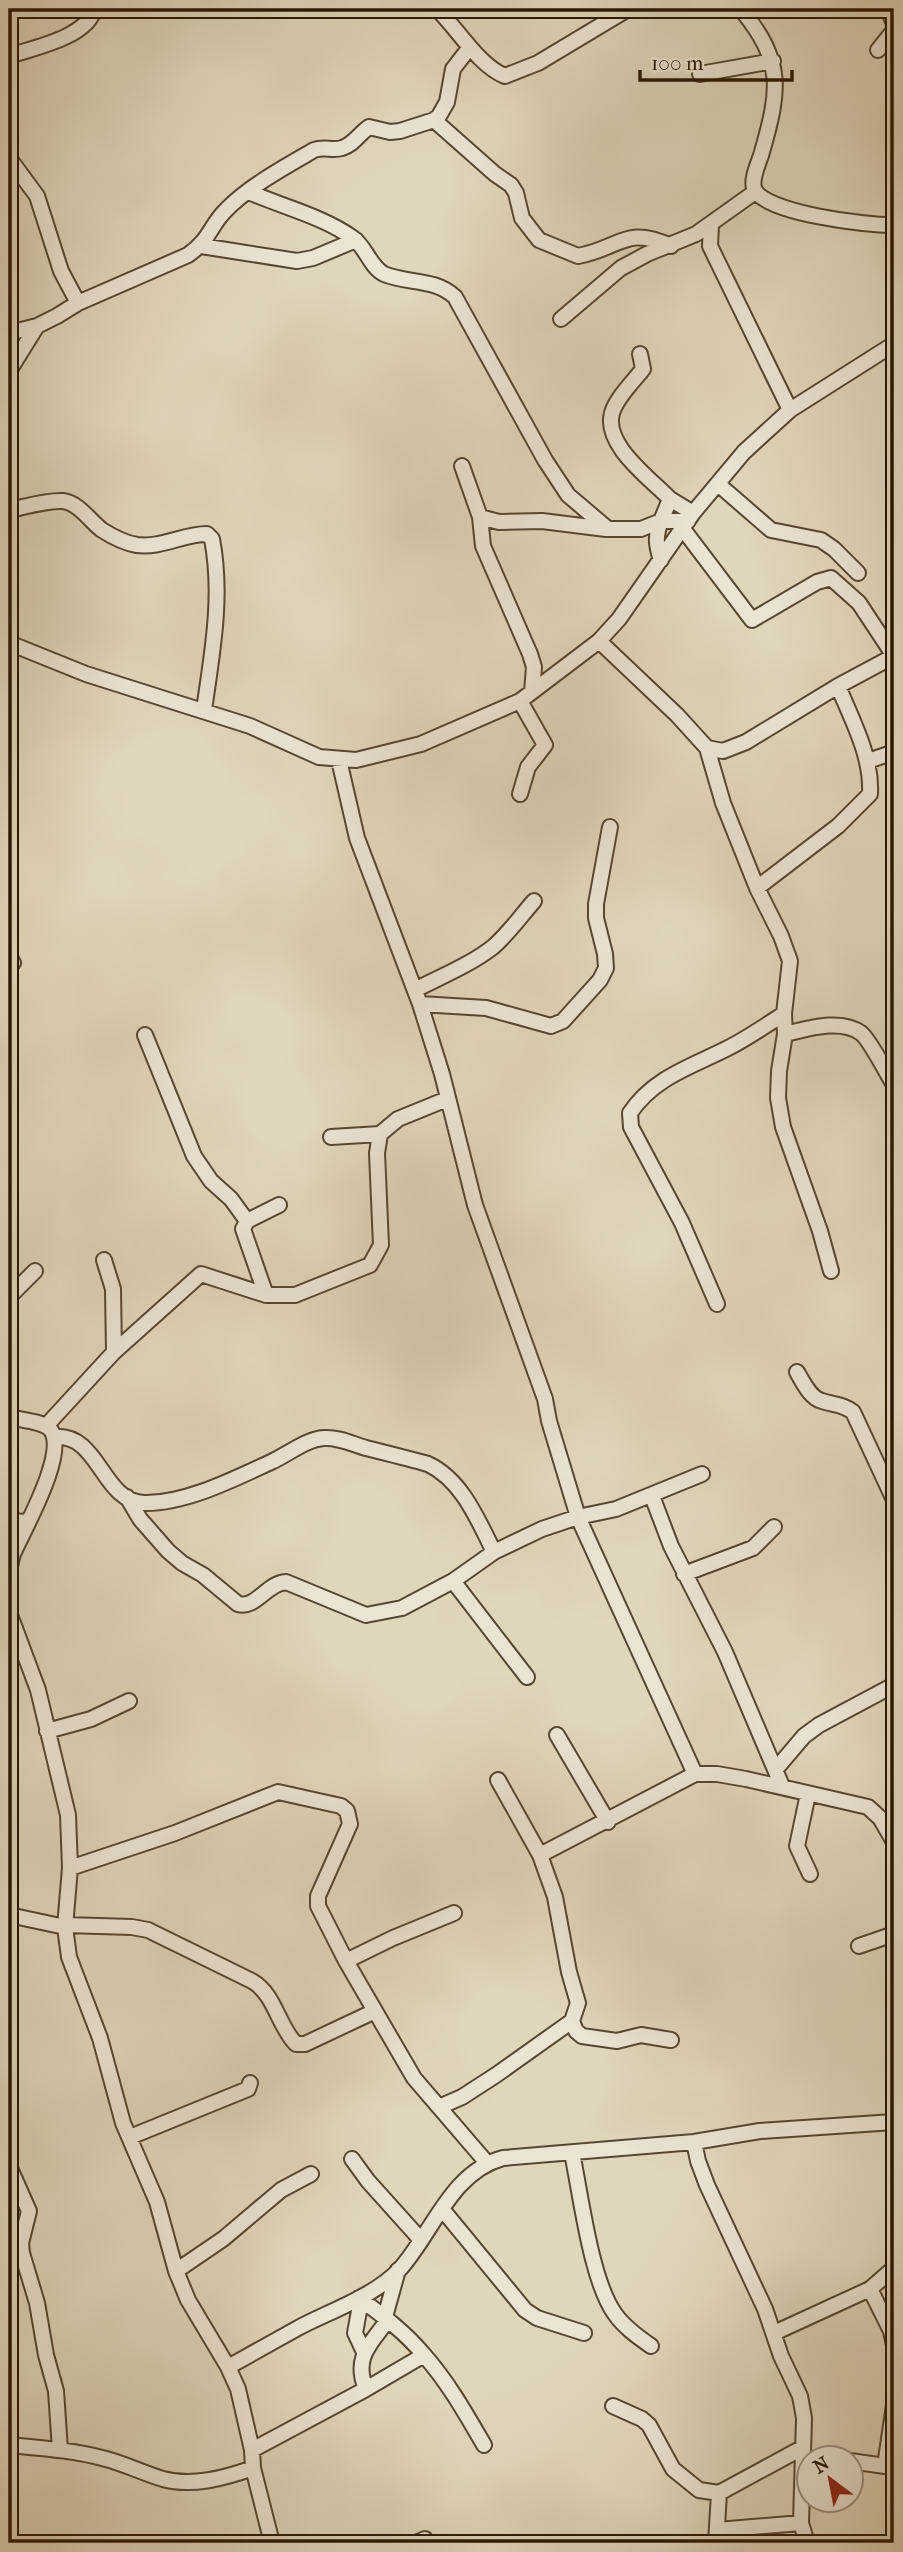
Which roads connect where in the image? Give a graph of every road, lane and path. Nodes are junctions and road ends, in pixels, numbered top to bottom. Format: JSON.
{"nodes":[{"id":1,"x":94,"y":9,"type":"edge"},
{"id":2,"x":437,"y":9,"type":"edge"},
{"id":3,"x":628,"y":9,"type":"edge"},
{"id":4,"x":741,"y":9,"type":"edge"},
{"id":5,"x":888,"y":9,"type":"edge"},
{"id":6,"x":894,"y":24,"type":"edge"},
{"id":7,"x":894,"y":30,"type":"edge"},
{"id":8,"x":470,"y":47,"type":"junction"},
{"id":9,"x":878,"y":50,"type":"dead end"},
{"id":10,"x":9,"y":56,"type":"edge"},
{"id":11,"x":773,"y":61,"type":"junction"},
{"id":12,"x":700,"y":74,"type":"dead end"},
{"id":13,"x":434,"y":120,"type":"junction"},
{"id":14,"x":9,"y":158,"type":"edge"},
{"id":15,"x":249,"y":192,"type":"junction"},
{"id":16,"x":755,"y":192,"type":"junction"},
{"id":17,"x":711,"y":225,"type":"junction"},
{"id":18,"x":894,"y":225,"type":"edge"},
{"id":19,"x":356,"y":240,"type":"junction"},
{"id":20,"x":201,"y":246,"type":"junction"},
{"id":21,"x":671,"y":246,"type":"junction"},
{"id":22,"x":78,"y":303,"type":"junction"},
{"id":23,"x":561,"y":320,"type":"dead end"},
{"id":24,"x":37,"y":326,"type":"junction"},
{"id":25,"x":9,"y":332,"type":"edge"},
{"id":26,"x":894,"y":344,"type":"edge"},
{"id":27,"x":640,"y":354,"type":"dead end"},
{"id":28,"x":9,"y":371,"type":"edge"},
{"id":29,"x":790,"y":410,"type":"junction"},
{"id":30,"x":462,"y":466,"type":"dead end"},
{"id":31,"x":718,"y":484,"type":"junction"},
{"id":32,"x":670,"y":499,"type":"junction"},
{"id":33,"x":9,"y":510,"type":"edge"},
{"id":34,"x":480,"y":517,"type":"junction"},
{"id":35,"x":661,"y":521,"type":"junction"},
{"id":36,"x":688,"y":521,"type":"junction"},
{"id":37,"x":608,"y":529,"type":"junction"},
{"id":38,"x":661,"y":560,"type":"junction"},
{"id":39,"x":858,"y":573,"type":"dead end"},
{"id":40,"x":598,"y":641,"type":"junction"},
{"id":41,"x":9,"y":643,"type":"edge"},
{"id":42,"x":894,"y":656,"type":"edge"},
{"id":43,"x":838,"y":686,"type":"junction"},
{"id":44,"x":526,"y":697,"type":"junction"},
{"id":45,"x":204,"y":710,"type":"junction"},
{"id":46,"x":707,"y":748,"type":"junction"},
{"id":47,"x":894,"y":752,"type":"edge"},
{"id":48,"x":339,"y":760,"type":"junction"},
{"id":49,"x":867,"y":761,"type":"junction"},
{"id":50,"x":520,"y":794,"type":"dead end"},
{"id":51,"x":610,"y":827,"type":"dead end"},
{"id":52,"x":757,"y":888,"type":"junction"},
{"id":53,"x":534,"y":901,"type":"dead end"},
{"id":54,"x":417,"y":997,"type":"junction"},
{"id":55,"x":784,"y":1014,"type":"junction"},
{"id":56,"x":785,"y":1034,"type":"junction"},
{"id":57,"x":145,"y":1035,"type":"dead end"},
{"id":58,"x":894,"y":1085,"type":"edge"},
{"id":59,"x":447,"y":1099,"type":"junction"},
{"id":60,"x":380,"y":1134,"type":"junction"},
{"id":61,"x":331,"y":1138,"type":"dead end"},
{"id":62,"x":279,"y":1205,"type":"dead end"},
{"id":63,"x":247,"y":1221,"type":"junction"},
{"id":64,"x":104,"y":1260,"type":"dead end"},
{"id":65,"x":35,"y":1271,"type":"dead end"},
{"id":66,"x":831,"y":1271,"type":"dead end"},
{"id":67,"x":266,"y":1295,"type":"junction"},
{"id":68,"x":9,"y":1297,"type":"edge"},
{"id":69,"x":717,"y":1304,"type":"dead end"},
{"id":70,"x":114,"y":1352,"type":"junction"},
{"id":71,"x":797,"y":1372,"type":"dead end"},
{"id":72,"x":9,"y":1417,"type":"edge"},
{"id":73,"x":50,"y":1431,"type":"junction"},
{"id":74,"x":702,"y":1474,"type":"dead end"},
{"id":75,"x":652,"y":1496,"type":"junction"},
{"id":76,"x":127,"y":1497,"type":"junction"},
{"id":77,"x":894,"y":1500,"type":"edge"},
{"id":78,"x":579,"y":1517,"type":"junction"},
{"id":79,"x":9,"y":1521,"type":"edge"},
{"id":80,"x":28,"y":1522,"type":"junction"},
{"id":81,"x":774,"y":1527,"type":"dead end"},
{"id":82,"x":494,"y":1552,"type":"junction"},
{"id":83,"x":9,"y":1570,"type":"edge"},
{"id":84,"x":684,"y":1574,"type":"junction"},
{"id":85,"x":453,"y":1581,"type":"junction"},
{"id":86,"x":9,"y":1606,"type":"edge"},
{"id":87,"x":527,"y":1677,"type":"dead end"},
{"id":88,"x":894,"y":1685,"type":"edge"},
{"id":89,"x":128,"y":1701,"type":"dead end"},
{"id":90,"x":47,"y":1731,"type":"junction"},
{"id":91,"x":557,"y":1735,"type":"dead end"},
{"id":92,"x":776,"y":1769,"type":"junction"},
{"id":93,"x":695,"y":1774,"type":"junction"},
{"id":94,"x":498,"y":1780,"type":"dead end"},
{"id":95,"x":782,"y":1786,"type":"junction"},
{"id":96,"x":808,"y":1794,"type":"junction"},
{"id":97,"x":608,"y":1822,"type":"junction"},
{"id":98,"x":894,"y":1840,"type":"edge"},
{"id":99,"x":540,"y":1855,"type":"junction"},
{"id":100,"x":70,"y":1868,"type":"junction"},
{"id":101,"x":810,"y":1874,"type":"dead end"},
{"id":102,"x":454,"y":1913,"type":"dead end"},
{"id":103,"x":9,"y":1916,"type":"edge"},
{"id":104,"x":65,"y":1926,"type":"junction"},
{"id":105,"x":894,"y":1934,"type":"edge"},
{"id":106,"x":859,"y":1946,"type":"dead end"},
{"id":107,"x":346,"y":1961,"type":"junction"},
{"id":108,"x":375,"y":2011,"type":"junction"},
{"id":109,"x":572,"y":2021,"type":"junction"},
{"id":110,"x":671,"y":2040,"type":"dead end"},
{"id":111,"x":250,"y":2082,"type":"dead end"},
{"id":112,"x":439,"y":2107,"type":"junction"},
{"id":113,"x":894,"y":2122,"type":"edge"},
{"id":114,"x":130,"y":2137,"type":"junction"},
{"id":115,"x":694,"y":2142,"type":"junction"},
{"id":116,"x":572,"y":2153,"type":"junction"},
{"id":117,"x":352,"y":2159,"type":"dead end"},
{"id":118,"x":487,"y":2163,"type":"junction"},
{"id":119,"x":9,"y":2166,"type":"edge"},
{"id":120,"x":311,"y":2174,"type":"dead end"},
{"id":121,"x":442,"y":2209,"type":"junction"},
{"id":122,"x":421,"y":2240,"type":"junction"},
{"id":123,"x":894,"y":2269,"type":"edge"},
{"id":124,"x":398,"y":2270,"type":"junction"},
{"id":125,"x":176,"y":2272,"type":"junction"},
{"id":126,"x":870,"y":2290,"type":"junction"},
{"id":127,"x":360,"y":2299,"type":"junction"},
{"id":128,"x":387,"y":2319,"type":"junction"},
{"id":129,"x":584,"y":2333,"type":"dead end"},
{"id":130,"x":774,"y":2333,"type":"junction"},
{"id":131,"x":894,"y":2345,"type":"edge"},
{"id":132,"x":651,"y":2346,"type":"dead end"},
{"id":133,"x":364,"y":2352,"type":"junction"},
{"id":134,"x":424,"y":2355,"type":"junction"},
{"id":135,"x":228,"y":2367,"type":"junction"},
{"id":136,"x":366,"y":2389,"type":"junction"},
{"id":137,"x":894,"y":2405,"type":"edge"},
{"id":138,"x":613,"y":2406,"type":"dead end"},
{"id":139,"x":802,"y":2444,"type":"edge"},
{"id":140,"x":9,"y":2445,"type":"edge"},
{"id":141,"x":484,"y":2445,"type":"dead end"},
{"id":142,"x":60,"y":2450,"type":"junction"},
{"id":143,"x":252,"y":2450,"type":"junction"},
{"id":144,"x":794,"y":2452,"type":"edge"},
{"id":145,"x":864,"y":2462,"type":"edge"},
{"id":146,"x":890,"y":2465,"type":"edge"},
{"id":147,"x":253,"y":2468,"type":"junction"},
{"id":148,"x":719,"y":2493,"type":"junction"},
{"id":149,"x":802,"y":2514,"type":"edge"},
{"id":150,"x":801,"y":2523,"type":"junction"},
{"id":151,"x":717,"y":2537,"type":"edge"},
{"id":152,"x":272,"y":2543,"type":"edge"},
{"id":153,"x":807,"y":2543,"type":"edge"}],
"edges":[{"from":1,"to":10,"type":"street"},
{"from":2,"to":8,"type":"street"},
{"from":3,"to":8,"type":"street"},
{"from":4,"to":11,"type":"street"},
{"from":5,"to":6,"type":"street"},
{"from":7,"to":9,"type":"street"},
{"from":8,"to":13,"type":"street"},
{"from":11,"to":12,"type":"street"},
{"from":11,"to":16,"type":"street"},
{"from":13,"to":15,"type":"street"},
{"from":13,"to":21,"type":"street"},
{"from":14,"to":22,"type":"street"},
{"from":15,"to":19,"type":"street"},
{"from":15,"to":20,"type":"street"},
{"from":16,"to":17,"type":"street"},
{"from":16,"to":18,"type":"street"},
{"from":17,"to":21,"type":"street"},
{"from":17,"to":29,"type":"street"},
{"from":19,"to":20,"type":"street"},
{"from":19,"to":37,"type":"street"},
{"from":20,"to":22,"type":"street"},
{"from":21,"to":23,"type":"street"},
{"from":22,"to":24,"type":"street"},
{"from":24,"to":25,"type":"street"},
{"from":24,"to":28,"type":"street"},
{"from":26,"to":29,"type":"street"},
{"from":27,"to":32,"type":"street"},
{"from":29,"to":31,"type":"street"},
{"from":30,"to":34,"type":"street"},
{"from":31,"to":36,"type":"street"},
{"from":31,"to":39,"type":"street"},
{"from":32,"to":35,"type":"street"},
{"from":32,"to":36,"type":"street"},
{"from":33,"to":45,"type":"street"},
{"from":34,"to":37,"type":"street"},
{"from":34,"to":44,"type":"street"},
{"from":35,"to":36,"type":"street"},
{"from":35,"to":37,"type":"street"},
{"from":35,"to":38,"type":"street"},
{"from":36,"to":38,"type":"street"},
{"from":36,"to":42,"type":"street"},
{"from":38,"to":40,"type":"street"},
{"from":40,"to":44,"type":"street"},
{"from":40,"to":46,"type":"street"},
{"from":41,"to":45,"type":"street"},
{"from":42,"to":43,"type":"street"},
{"from":43,"to":46,"type":"street"},
{"from":43,"to":49,"type":"street"},
{"from":44,"to":48,"type":"street"},
{"from":44,"to":50,"type":"street"},
{"from":45,"to":48,"type":"street"},
{"from":46,"to":52,"type":"street"},
{"from":47,"to":49,"type":"street"},
{"from":48,"to":54,"type":"street"},
{"from":49,"to":52,"type":"street"},
{"from":51,"to":54,"type":"street"},
{"from":52,"to":55,"type":"street"},
{"from":53,"to":54,"type":"street"},
{"from":54,"to":59,"type":"street"},
{"from":55,"to":56,"type":"street"},
{"from":55,"to":69,"type":"street"},
{"from":56,"to":58,"type":"street"},
{"from":56,"to":66,"type":"street"},
{"from":57,"to":63,"type":"street"},
{"from":59,"to":60,"type":"street"},
{"from":59,"to":78,"type":"street"},
{"from":60,"to":61,"type":"street"},
{"from":60,"to":67,"type":"street"},
{"from":62,"to":63,"type":"street"},
{"from":63,"to":67,"type":"street"},
{"from":64,"to":70,"type":"street"},
{"from":65,"to":68,"type":"street"},
{"from":67,"to":70,"type":"street"},
{"from":70,"to":73,"type":"street"},
{"from":71,"to":77,"type":"street"},
{"from":72,"to":73,"type":"street"},
{"from":73,"to":76,"type":"street"},
{"from":73,"to":80,"type":"street"},
{"from":74,"to":75,"type":"street"},
{"from":75,"to":78,"type":"street"},
{"from":75,"to":84,"type":"street"},
{"from":76,"to":82,"type":"street"},
{"from":76,"to":85,"type":"street"},
{"from":78,"to":82,"type":"street"},
{"from":78,"to":93,"type":"street"},
{"from":79,"to":80,"type":"street"},
{"from":80,"to":83,"type":"street"},
{"from":81,"to":84,"type":"street"},
{"from":82,"to":85,"type":"street"},
{"from":84,"to":92,"type":"street"},
{"from":85,"to":87,"type":"street"},
{"from":86,"to":90,"type":"street"},
{"from":88,"to":92,"type":"street"},
{"from":89,"to":90,"type":"street"},
{"from":90,"to":100,"type":"street"},
{"from":91,"to":97,"type":"street"},
{"from":92,"to":95,"type":"street"},
{"from":93,"to":95,"type":"street"},
{"from":93,"to":97,"type":"street"},
{"from":94,"to":99,"type":"street"},
{"from":95,"to":96,"type":"street"},
{"from":96,"to":98,"type":"street"},
{"from":96,"to":101,"type":"street"},
{"from":97,"to":99,"type":"street"},
{"from":99,"to":109,"type":"street"},
{"from":100,"to":104,"type":"street"},
{"from":100,"to":107,"type":"street"},
{"from":102,"to":107,"type":"street"},
{"from":103,"to":104,"type":"street"},
{"from":104,"to":108,"type":"street"},
{"from":104,"to":114,"type":"street"},
{"from":105,"to":106,"type":"street"},
{"from":107,"to":108,"type":"street"},
{"from":108,"to":112,"type":"street"},
{"from":109,"to":110,"type":"street"},
{"from":109,"to":112,"type":"street"},
{"from":111,"to":114,"type":"street"},
{"from":112,"to":118,"type":"street"},
{"from":113,"to":115,"type":"street"},
{"from":114,"to":125,"type":"street"},
{"from":115,"to":116,"type":"street"},
{"from":115,"to":130,"type":"street"},
{"from":116,"to":118,"type":"street"},
{"from":116,"to":132,"type":"street"},
{"from":117,"to":122,"type":"street"},
{"from":118,"to":121,"type":"street"},
{"from":119,"to":142,"type":"street"},
{"from":120,"to":125,"type":"street"},
{"from":121,"to":122,"type":"street"},
{"from":121,"to":129,"type":"street"},
{"from":122,"to":124,"type":"street"},
{"from":123,"to":126,"type":"street"},
{"from":124,"to":127,"type":"street"},
{"from":124,"to":128,"type":"street"},
{"from":125,"to":135,"type":"street"},
{"from":126,"to":130,"type":"street"},
{"from":126,"to":131,"type":"street"},
{"from":127,"to":128,"type":"street"},
{"from":127,"to":133,"type":"street"},
{"from":127,"to":135,"type":"street"},
{"from":128,"to":133,"type":"street"},
{"from":128,"to":134,"type":"street"},
{"from":130,"to":139,"type":"street"},
{"from":133,"to":136,"type":"street"},
{"from":134,"to":136,"type":"street"},
{"from":134,"to":141,"type":"street"},
{"from":135,"to":143,"type":"street"},
{"from":136,"to":143,"type":"street"},
{"from":137,"to":146,"type":"street"},
{"from":138,"to":148,"type":"street"},
{"from":140,"to":142,"type":"street"},
{"from":142,"to":147,"type":"street"},
{"from":143,"to":147,"type":"street"},
{"from":144,"to":148,"type":"street"},
{"from":145,"to":146,"type":"street"},
{"from":147,"to":152,"type":"street"},
{"from":148,"to":151,"type":"street"},
{"from":149,"to":150,"type":"street"},
{"from":150,"to":151,"type":"street"},
{"from":150,"to":153,"type":"street"}]}
